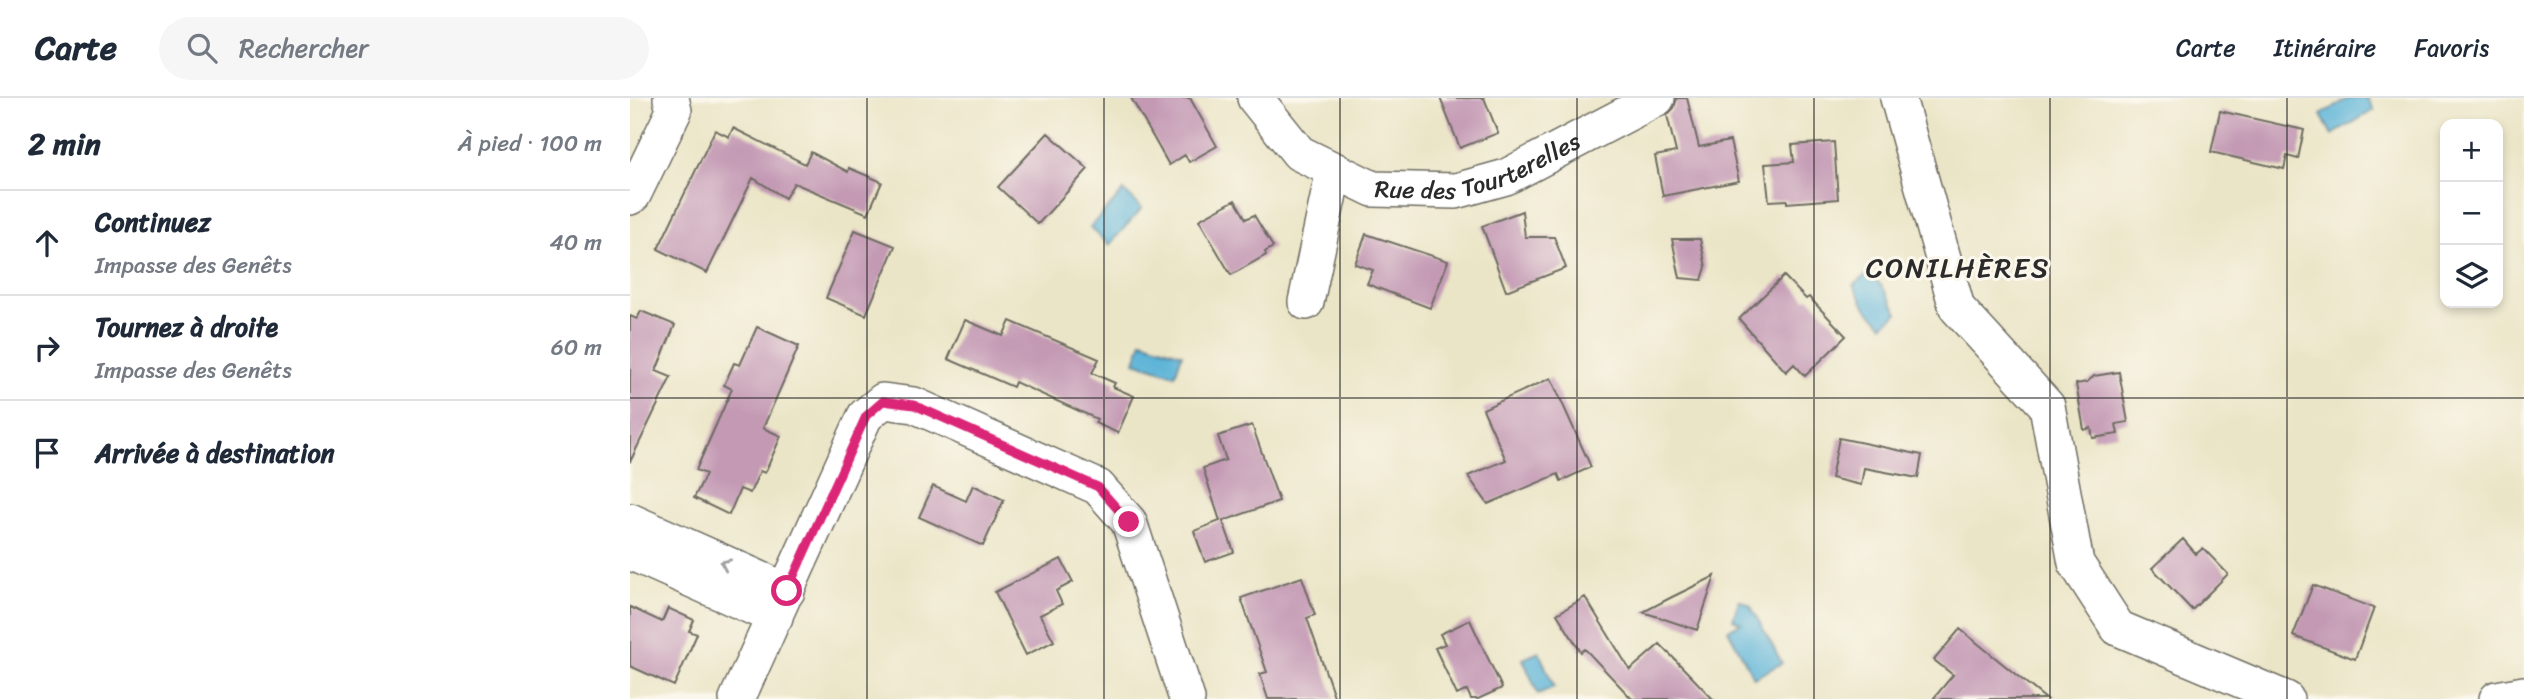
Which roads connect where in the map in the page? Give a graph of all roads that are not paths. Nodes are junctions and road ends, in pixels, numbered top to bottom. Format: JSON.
{"nodes":[{"id":1,"x":671,"y":98,"type":"edge"},
{"id":2,"x":1255,"y":98,"type":"edge"},
{"id":3,"x":1657,"y":98,"type":"edge"},
{"id":4,"x":1898,"y":98,"type":"edge"},
{"id":5,"x":1334,"y":170,"type":"junction"},
{"id":6,"x":630,"y":197,"type":"edge"},
{"id":7,"x":1306,"y":302,"type":"dead end"},
{"id":8,"x":630,"y":522,"type":"edge"},
{"id":9,"x":630,"y":552,"type":"edge"},
{"id":10,"x":781,"y":604,"type":"junction"},
{"id":11,"x":2524,"y":694,"type":"edge"},
{"id":12,"x":737,"y":699,"type":"edge"},
{"id":13,"x":1187,"y":699,"type":"edge"},
{"id":14,"x":2286,"y":699,"type":"edge"},
{"id":15,"x":2497,"y":699,"type":"edge"}],
"edges":[{"from":1,"to":6,"type":"street"},
{"from":2,"to":5,"type":"street","name":"Rue des Tourterelles"},
{"from":3,"to":5,"type":"street","name":"Rue des Tourterelles"},
{"from":4,"to":14,"type":"street"},
{"from":5,"to":7,"type":"street","name":"Rue des Tourterelles"},
{"from":10,"to":8,"type":"street","one_way":true},
{"from":9,"to":10,"type":"street"},
{"from":10,"to":12,"type":"street"},
{"from":10,"to":13,"type":"street"},
{"from":11,"to":15,"type":"street"}]}
